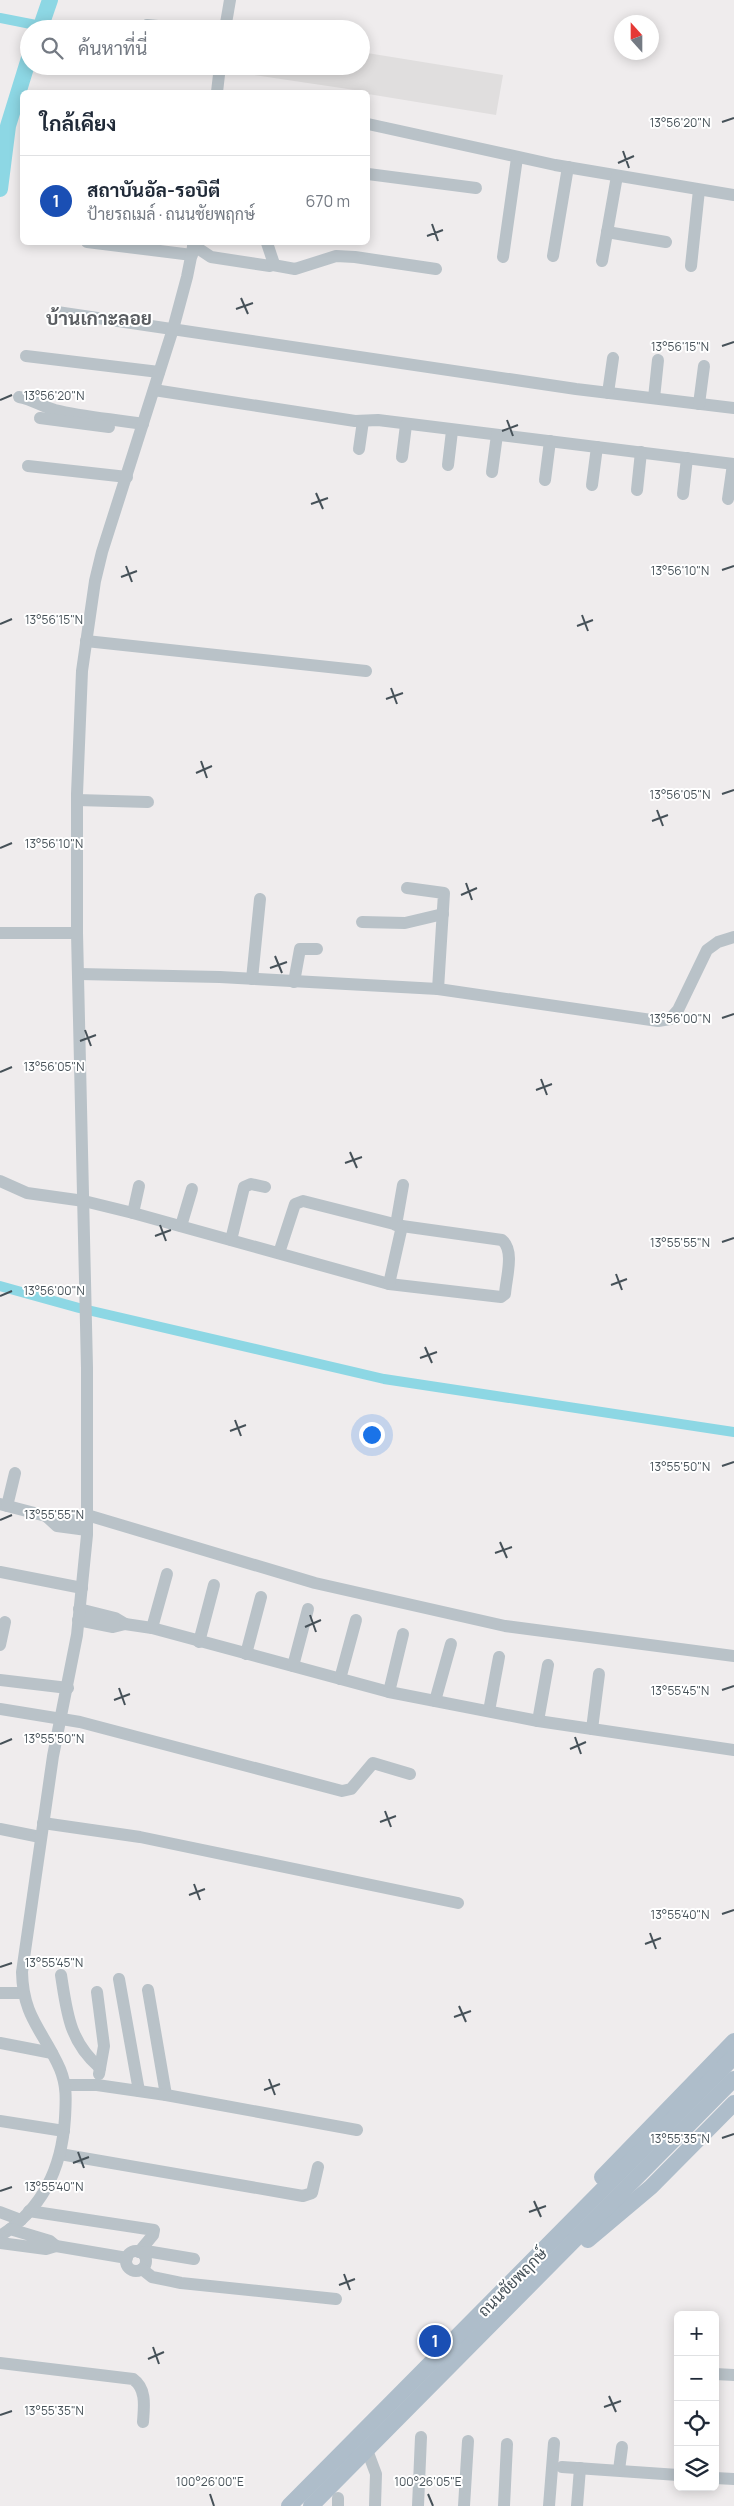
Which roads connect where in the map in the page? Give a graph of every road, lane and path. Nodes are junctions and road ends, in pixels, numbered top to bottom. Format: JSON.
{"nodes":[{"id":1,"x":230,"y":0,"type":"edge"},
{"id":2,"x":227,"y":20,"type":"edge"},
{"id":3,"x":219,"y":75,"type":"edge"},
{"id":4,"x":217,"y":90,"type":"edge"},
{"id":5,"x":370,"y":124,"type":"edge"},
{"id":6,"x":517,"y":158,"type":"junction"},
{"id":7,"x":568,"y":167,"type":"junction"},
{"id":8,"x":370,"y":174,"type":"edge"},
{"id":9,"x":617,"y":176,"type":"junction"},
{"id":10,"x":476,"y":188,"type":"dead end"},
{"id":11,"x":699,"y":190,"type":"junction"},
{"id":12,"x":734,"y":195,"type":"edge"},
{"id":13,"x":607,"y":232,"type":"junction"},
{"id":14,"x":666,"y":242,"type":"dead end"},
{"id":15,"x":151,"y":245,"type":"edge"},
{"id":16,"x":268,"y":245,"type":"edge"},
{"id":17,"x":193,"y":247,"type":"edge"},
{"id":18,"x":553,"y":256,"type":"dead end"},
{"id":19,"x":503,"y":257,"type":"dead end"},
{"id":20,"x":602,"y":261,"type":"dead end"},
{"id":21,"x":273,"y":265,"type":"junction"},
{"id":22,"x":692,"y":266,"type":"dead end"},
{"id":23,"x":436,"y":269,"type":"dead end"},
{"id":24,"x":57,"y":312,"type":"dead end"},
{"id":25,"x":173,"y":328,"type":"junction"},
{"id":26,"x":26,"y":356,"type":"dead end"},
{"id":27,"x":613,"y":358,"type":"dead end"},
{"id":28,"x":658,"y":360,"type":"dead end"},
{"id":29,"x":704,"y":366,"type":"dead end"},
{"id":30,"x":159,"y":372,"type":"junction"},
{"id":31,"x":154,"y":390,"type":"junction"},
{"id":32,"x":608,"y":392,"type":"junction"},
{"id":33,"x":18,"y":397,"type":"dead end"},
{"id":34,"x":654,"y":398,"type":"junction"},
{"id":35,"x":699,"y":404,"type":"junction"},
{"id":36,"x":734,"y":408,"type":"edge"},
{"id":37,"x":40,"y":418,"type":"dead end"},
{"id":38,"x":363,"y":421,"type":"junction"},
{"id":39,"x":406,"y":425,"type":"junction"},
{"id":40,"x":142,"y":427,"type":"junction"},
{"id":41,"x":452,"y":431,"type":"junction"},
{"id":42,"x":496,"y":435,"type":"junction"},
{"id":43,"x":550,"y":441,"type":"junction"},
{"id":44,"x":597,"y":447,"type":"junction"},
{"id":45,"x":359,"y":449,"type":"dead end"},
{"id":46,"x":642,"y":452,"type":"junction"},
{"id":47,"x":402,"y":457,"type":"dead end"},
{"id":48,"x":687,"y":458,"type":"junction"},
{"id":49,"x":733,"y":464,"type":"edge"},
{"id":50,"x":448,"y":465,"type":"dead end"},
{"id":51,"x":28,"y":466,"type":"dead end"},
{"id":52,"x":492,"y":472,"type":"dead end"},
{"id":53,"x":127,"y":477,"type":"junction"},
{"id":54,"x":545,"y":480,"type":"dead end"},
{"id":55,"x":592,"y":485,"type":"dead end"},
{"id":56,"x":637,"y":490,"type":"dead end"},
{"id":57,"x":683,"y":494,"type":"dead end"},
{"id":58,"x":728,"y":499,"type":"dead end"},
{"id":59,"x":86,"y":641,"type":"junction"},
{"id":60,"x":366,"y":671,"type":"dead end"},
{"id":61,"x":77,"y":800,"type":"junction"},
{"id":62,"x":148,"y":802,"type":"dead end"},
{"id":63,"x":407,"y":888,"type":"dead end"},
{"id":64,"x":260,"y":899,"type":"dead end"},
{"id":65,"x":443,"y":914,"type":"junction"},
{"id":66,"x":362,"y":922,"type":"dead end"},
{"id":67,"x":0,"y":933,"type":"edge"},
{"id":68,"x":77,"y":933,"type":"junction"},
{"id":69,"x":734,"y":937,"type":"edge"},
{"id":70,"x":316,"y":948,"type":"dead end"},
{"id":71,"x":80,"y":974,"type":"junction"},
{"id":72,"x":252,"y":979,"type":"junction"},
{"id":73,"x":294,"y":982,"type":"junction"},
{"id":74,"x":438,"y":990,"type":"junction"},
{"id":75,"x":0,"y":1181,"type":"edge"},
{"id":76,"x":139,"y":1186,"type":"dead end"},
{"id":77,"x":403,"y":1186,"type":"dead end"},
{"id":78,"x":265,"y":1187,"type":"dead end"},
{"id":79,"x":192,"y":1189,"type":"dead end"},
{"id":80,"x":84,"y":1201,"type":"junction"},
{"id":81,"x":133,"y":1213,"type":"junction"},
{"id":82,"x":181,"y":1226,"type":"junction"},
{"id":83,"x":399,"y":1226,"type":"junction"},
{"id":84,"x":230,"y":1240,"type":"junction"},
{"id":85,"x":280,"y":1253,"type":"junction"},
{"id":86,"x":389,"y":1284,"type":"junction"},
{"id":87,"x":15,"y":1473,"type":"dead end"},
{"id":88,"x":4,"y":1505,"type":"edge"},
{"id":89,"x":87,"y":1522,"type":"junction"},
{"id":90,"x":0,"y":1572,"type":"edge"},
{"id":91,"x":167,"y":1574,"type":"dead end"},
{"id":92,"x":214,"y":1585,"type":"dead end"},
{"id":93,"x":82,"y":1588,"type":"junction"},
{"id":94,"x":261,"y":1597,"type":"dead end"},
{"id":95,"x":308,"y":1609,"type":"dead end"},
{"id":96,"x":79,"y":1614,"type":"junction"},
{"id":97,"x":356,"y":1620,"type":"dead end"},
{"id":98,"x":4,"y":1622,"type":"dead end"},
{"id":99,"x":152,"y":1628,"type":"junction"},
{"id":100,"x":403,"y":1634,"type":"dead end"},
{"id":101,"x":199,"y":1642,"type":"junction"},
{"id":102,"x":450,"y":1644,"type":"dead end"},
{"id":103,"x":0,"y":1645,"type":"edge"},
{"id":104,"x":246,"y":1654,"type":"junction"},
{"id":105,"x":734,"y":1656,"type":"edge"},
{"id":106,"x":499,"y":1657,"type":"dead end"},
{"id":107,"x":293,"y":1666,"type":"junction"},
{"id":108,"x":548,"y":1666,"type":"dead end"},
{"id":109,"x":599,"y":1674,"type":"dead end"},
{"id":110,"x":340,"y":1679,"type":"junction"},
{"id":111,"x":0,"y":1680,"type":"edge"},
{"id":112,"x":68,"y":1688,"type":"junction"},
{"id":113,"x":389,"y":1692,"type":"junction"},
{"id":114,"x":435,"y":1701,"type":"junction"},
{"id":115,"x":0,"y":1710,"type":"edge"},
{"id":116,"x":489,"y":1711,"type":"junction"},
{"id":117,"x":61,"y":1718,"type":"junction"},
{"id":118,"x":538,"y":1721,"type":"junction"},
{"id":119,"x":592,"y":1729,"type":"junction"},
{"id":120,"x":734,"y":1750,"type":"edge"},
{"id":121,"x":410,"y":1774,"type":"dead end"},
{"id":122,"x":43,"y":1823,"type":"junction"},
{"id":123,"x":0,"y":1829,"type":"edge"},
{"id":124,"x":40,"y":1838,"type":"junction"},
{"id":125,"x":458,"y":1903,"type":"dead end"},
{"id":126,"x":60,"y":1975,"type":"dead end"},
{"id":127,"x":119,"y":1979,"type":"dead end"},
{"id":128,"x":148,"y":1990,"type":"dead end"},
{"id":129,"x":0,"y":1992,"type":"edge"},
{"id":130,"x":98,"y":1992,"type":"dead end"},
{"id":131,"x":23,"y":1993,"type":"junction"},
{"id":132,"x":734,"y":2041,"type":"edge"},
{"id":133,"x":0,"y":2044,"type":"edge"},
{"id":134,"x":52,"y":2053,"type":"junction"},
{"id":135,"x":734,"y":2057,"type":"edge"},
{"id":136,"x":100,"y":2068,"type":"junction"},
{"id":137,"x":734,"y":2079,"type":"edge"},
{"id":138,"x":97,"y":2084,"type":"junction"},
{"id":139,"x":66,"y":2085,"type":"junction"},
{"id":140,"x":139,"y":2091,"type":"junction"},
{"id":141,"x":166,"y":2095,"type":"junction"},
{"id":142,"x":705,"y":2098,"type":"junction"},
{"id":143,"x":734,"y":2103,"type":"edge"},
{"id":144,"x":0,"y":2121,"type":"edge"},
{"id":145,"x":356,"y":2130,"type":"dead end"},
{"id":146,"x":64,"y":2131,"type":"junction"},
{"id":147,"x":60,"y":2154,"type":"junction"},
{"id":148,"x":318,"y":2167,"type":"dead end"},
{"id":149,"x":0,"y":2212,"type":"edge"},
{"id":150,"x":25,"y":2216,"type":"junction"},
{"id":151,"x":5,"y":2232,"type":"edge"},
{"id":152,"x":0,"y":2243,"type":"edge"},
{"id":153,"x":56,"y":2246,"type":"junction"},
{"id":154,"x":141,"y":2252,"type":"junction"},
{"id":155,"x":127,"y":2258,"type":"junction"},
{"id":156,"x":194,"y":2258,"type":"dead end"},
{"id":157,"x":142,"y":2269,"type":"junction"},
{"id":158,"x":527,"y":2278,"type":"junction"},
{"id":159,"x":336,"y":2299,"type":"dead end"},
{"id":160,"x":0,"y":2363,"type":"edge"},
{"id":161,"x":719,"y":2374,"type":"edge"},
{"id":162,"x":734,"y":2375,"type":"edge"},
{"id":163,"x":143,"y":2422,"type":"dead end"},
{"id":164,"x":421,"y":2437,"type":"dead end"},
{"id":165,"x":468,"y":2440,"type":"dead end"},
{"id":166,"x":554,"y":2443,"type":"dead end"},
{"id":167,"x":507,"y":2444,"type":"dead end"},
{"id":168,"x":622,"y":2447,"type":"dead end"},
{"id":169,"x":367,"y":2450,"type":"junction"},
{"id":170,"x":562,"y":2467,"type":"dead end"},
{"id":171,"x":580,"y":2468,"type":"junction"},
{"id":172,"x":619,"y":2470,"type":"junction"},
{"id":173,"x":674,"y":2475,"type":"edge"},
{"id":174,"x":719,"y":2478,"type":"edge"},
{"id":175,"x":734,"y":2479,"type":"edge"},
{"id":176,"x":289,"y":2506,"type":"edge"},
{"id":177,"x":311,"y":2506,"type":"edge"},
{"id":178,"x":375,"y":2506,"type":"edge"},
{"id":179,"x":418,"y":2506,"type":"edge"},
{"id":180,"x":464,"y":2506,"type":"edge"},
{"id":181,"x":504,"y":2506,"type":"edge"},
{"id":182,"x":549,"y":2506,"type":"edge"},
{"id":183,"x":577,"y":2506,"type":"edge"}],
"edges":[{"from":1,"to":2,"type":"street"},
{"from":3,"to":4,"type":"street"},
{"from":5,"to":6,"type":"street"},
{"from":6,"to":7,"type":"street"},
{"from":6,"to":19,"type":"street"},
{"from":7,"to":9,"type":"street"},
{"from":7,"to":18,"type":"street"},
{"from":8,"to":10,"type":"street"},
{"from":9,"to":11,"type":"street"},
{"from":9,"to":13,"type":"street"},
{"from":11,"to":12,"type":"street"},
{"from":11,"to":22,"type":"street"},
{"from":13,"to":14,"type":"street"},
{"from":13,"to":20,"type":"street"},
{"from":15,"to":17,"type":"street"},
{"from":16,"to":21,"type":"street"},
{"from":17,"to":21,"type":"street"},
{"from":17,"to":25,"type":"street"},
{"from":21,"to":23,"type":"street"},
{"from":24,"to":25,"type":"street"},
{"from":25,"to":30,"type":"street"},
{"from":25,"to":32,"type":"street"},
{"from":26,"to":30,"type":"street"},
{"from":27,"to":32,"type":"street"},
{"from":28,"to":34,"type":"street"},
{"from":29,"to":35,"type":"street"},
{"from":30,"to":31,"type":"street"},
{"from":31,"to":38,"type":"street"},
{"from":31,"to":40,"type":"street"},
{"from":32,"to":34,"type":"street"},
{"from":33,"to":40,"type":"street"},
{"from":34,"to":35,"type":"street"},
{"from":35,"to":36,"type":"street"},
{"from":37,"to":40,"type":"street"},
{"from":38,"to":39,"type":"street"},
{"from":38,"to":45,"type":"street"},
{"from":39,"to":41,"type":"street"},
{"from":39,"to":47,"type":"street"},
{"from":40,"to":53,"type":"street"},
{"from":41,"to":42,"type":"street"},
{"from":41,"to":50,"type":"street"},
{"from":42,"to":43,"type":"street"},
{"from":42,"to":52,"type":"street"},
{"from":43,"to":44,"type":"street"},
{"from":43,"to":54,"type":"street"},
{"from":44,"to":46,"type":"street"},
{"from":44,"to":55,"type":"street"},
{"from":46,"to":48,"type":"street"},
{"from":46,"to":56,"type":"street"},
{"from":48,"to":49,"type":"street"},
{"from":48,"to":57,"type":"street"},
{"from":49,"to":58,"type":"street"},
{"from":51,"to":53,"type":"street"},
{"from":53,"to":59,"type":"street"},
{"from":59,"to":60,"type":"street"},
{"from":59,"to":61,"type":"street"},
{"from":61,"to":62,"type":"street"},
{"from":61,"to":68,"type":"street"},
{"from":63,"to":65,"type":"street"},
{"from":64,"to":72,"type":"street"},
{"from":65,"to":66,"type":"street"},
{"from":65,"to":74,"type":"street"},
{"from":67,"to":68,"type":"street"},
{"from":68,"to":71,"type":"street"},
{"from":69,"to":74,"type":"street"},
{"from":70,"to":73,"type":"street"},
{"from":71,"to":72,"type":"street"},
{"from":71,"to":80,"type":"street"},
{"from":72,"to":73,"type":"street"},
{"from":73,"to":74,"type":"street"},
{"from":75,"to":80,"type":"street"},
{"from":76,"to":81,"type":"street"},
{"from":77,"to":83,"type":"street"},
{"from":78,"to":84,"type":"street"},
{"from":79,"to":82,"type":"street"},
{"from":80,"to":81,"type":"street"},
{"from":80,"to":89,"type":"street"},
{"from":81,"to":82,"type":"street"},
{"from":82,"to":84,"type":"street"},
{"from":83,"to":85,"type":"street"},
{"from":83,"to":86,"type":"street"},
{"from":83,"to":86,"type":"street"},
{"from":84,"to":85,"type":"street"},
{"from":85,"to":86,"type":"street"},
{"from":87,"to":88,"type":"street"},
{"from":88,"to":89,"type":"street"},
{"from":89,"to":93,"type":"street"},
{"from":89,"to":105,"type":"street"},
{"from":90,"to":93,"type":"street"},
{"from":91,"to":99,"type":"street"},
{"from":92,"to":101,"type":"street"},
{"from":93,"to":96,"type":"street"},
{"from":94,"to":104,"type":"street"},
{"from":95,"to":107,"type":"street"},
{"from":96,"to":99,"type":"street"},
{"from":96,"to":112,"type":"street"},
{"from":97,"to":110,"type":"street"},
{"from":98,"to":103,"type":"street"},
{"from":99,"to":101,"type":"street"},
{"from":100,"to":113,"type":"street"},
{"from":101,"to":104,"type":"street"},
{"from":102,"to":114,"type":"street"},
{"from":104,"to":107,"type":"street"},
{"from":106,"to":116,"type":"street"},
{"from":107,"to":110,"type":"street"},
{"from":108,"to":118,"type":"street"},
{"from":109,"to":119,"type":"street"},
{"from":110,"to":113,"type":"street"},
{"from":111,"to":112,"type":"street"},
{"from":112,"to":117,"type":"street"},
{"from":113,"to":114,"type":"street"},
{"from":114,"to":116,"type":"street"},
{"from":115,"to":117,"type":"street"},
{"from":116,"to":118,"type":"street"},
{"from":117,"to":121,"type":"street"},
{"from":117,"to":122,"type":"street"},
{"from":118,"to":119,"type":"street"},
{"from":119,"to":120,"type":"street"},
{"from":122,"to":124,"type":"street"},
{"from":122,"to":125,"type":"street"},
{"from":123,"to":124,"type":"street"},
{"from":124,"to":131,"type":"street"},
{"from":126,"to":136,"type":"street"},
{"from":127,"to":140,"type":"street"},
{"from":128,"to":141,"type":"street"},
{"from":129,"to":131,"type":"street"},
{"from":130,"to":136,"type":"street"},
{"from":131,"to":134,"type":"street"},
{"from":132,"to":158,"type":"main road"},
{"from":133,"to":134,"type":"street"},
{"from":134,"to":139,"type":"street"},
{"from":135,"to":142,"type":"main road","name":"ถนนชัยพฤกษ์"},
{"from":136,"to":138,"type":"street"},
{"from":137,"to":142,"type":"main road","name":"ถนนชัยพฤกษ์"},
{"from":138,"to":139,"type":"street"},
{"from":138,"to":140,"type":"street"},
{"from":139,"to":146,"type":"street"},
{"from":140,"to":141,"type":"street"},
{"from":141,"to":145,"type":"street"},
{"from":142,"to":158,"type":"main road","name":"ถนนชัยพฤกษ์"},
{"from":143,"to":158,"type":"main road"},
{"from":144,"to":146,"type":"street"},
{"from":146,"to":147,"type":"street"},
{"from":147,"to":148,"type":"street"},
{"from":147,"to":150,"type":"street"},
{"from":149,"to":150,"type":"street"},
{"from":150,"to":151,"type":"street"},
{"from":150,"to":154,"type":"street"},
{"from":151,"to":153,"type":"street"},
{"from":152,"to":153,"type":"street"},
{"from":153,"to":155,"type":"street"},
{"from":154,"to":155,"type":"street"},
{"from":154,"to":156,"type":"street"},
{"from":154,"to":157,"type":"street"},
{"from":155,"to":157,"type":"street"},
{"from":157,"to":159,"type":"street"},
{"from":158,"to":169,"type":"main road","name":"ถนนชัยพฤกษ์"},
{"from":158,"to":176,"type":"main road","name":"ถนนชัยพฤกษ์"},
{"from":160,"to":163,"type":"street"},
{"from":161,"to":162,"type":"street"},
{"from":164,"to":179,"type":"street"},
{"from":165,"to":180,"type":"street"},
{"from":166,"to":182,"type":"street"},
{"from":167,"to":181,"type":"street"},
{"from":168,"to":172,"type":"street"},
{"from":169,"to":177,"type":"main road","name":"ถนนชัยพฤกษ์"},
{"from":169,"to":178,"type":"street"},
{"from":170,"to":171,"type":"street"},
{"from":171,"to":172,"type":"street"},
{"from":171,"to":183,"type":"street"},
{"from":172,"to":173,"type":"street"},
{"from":174,"to":175,"type":"street"}]}
